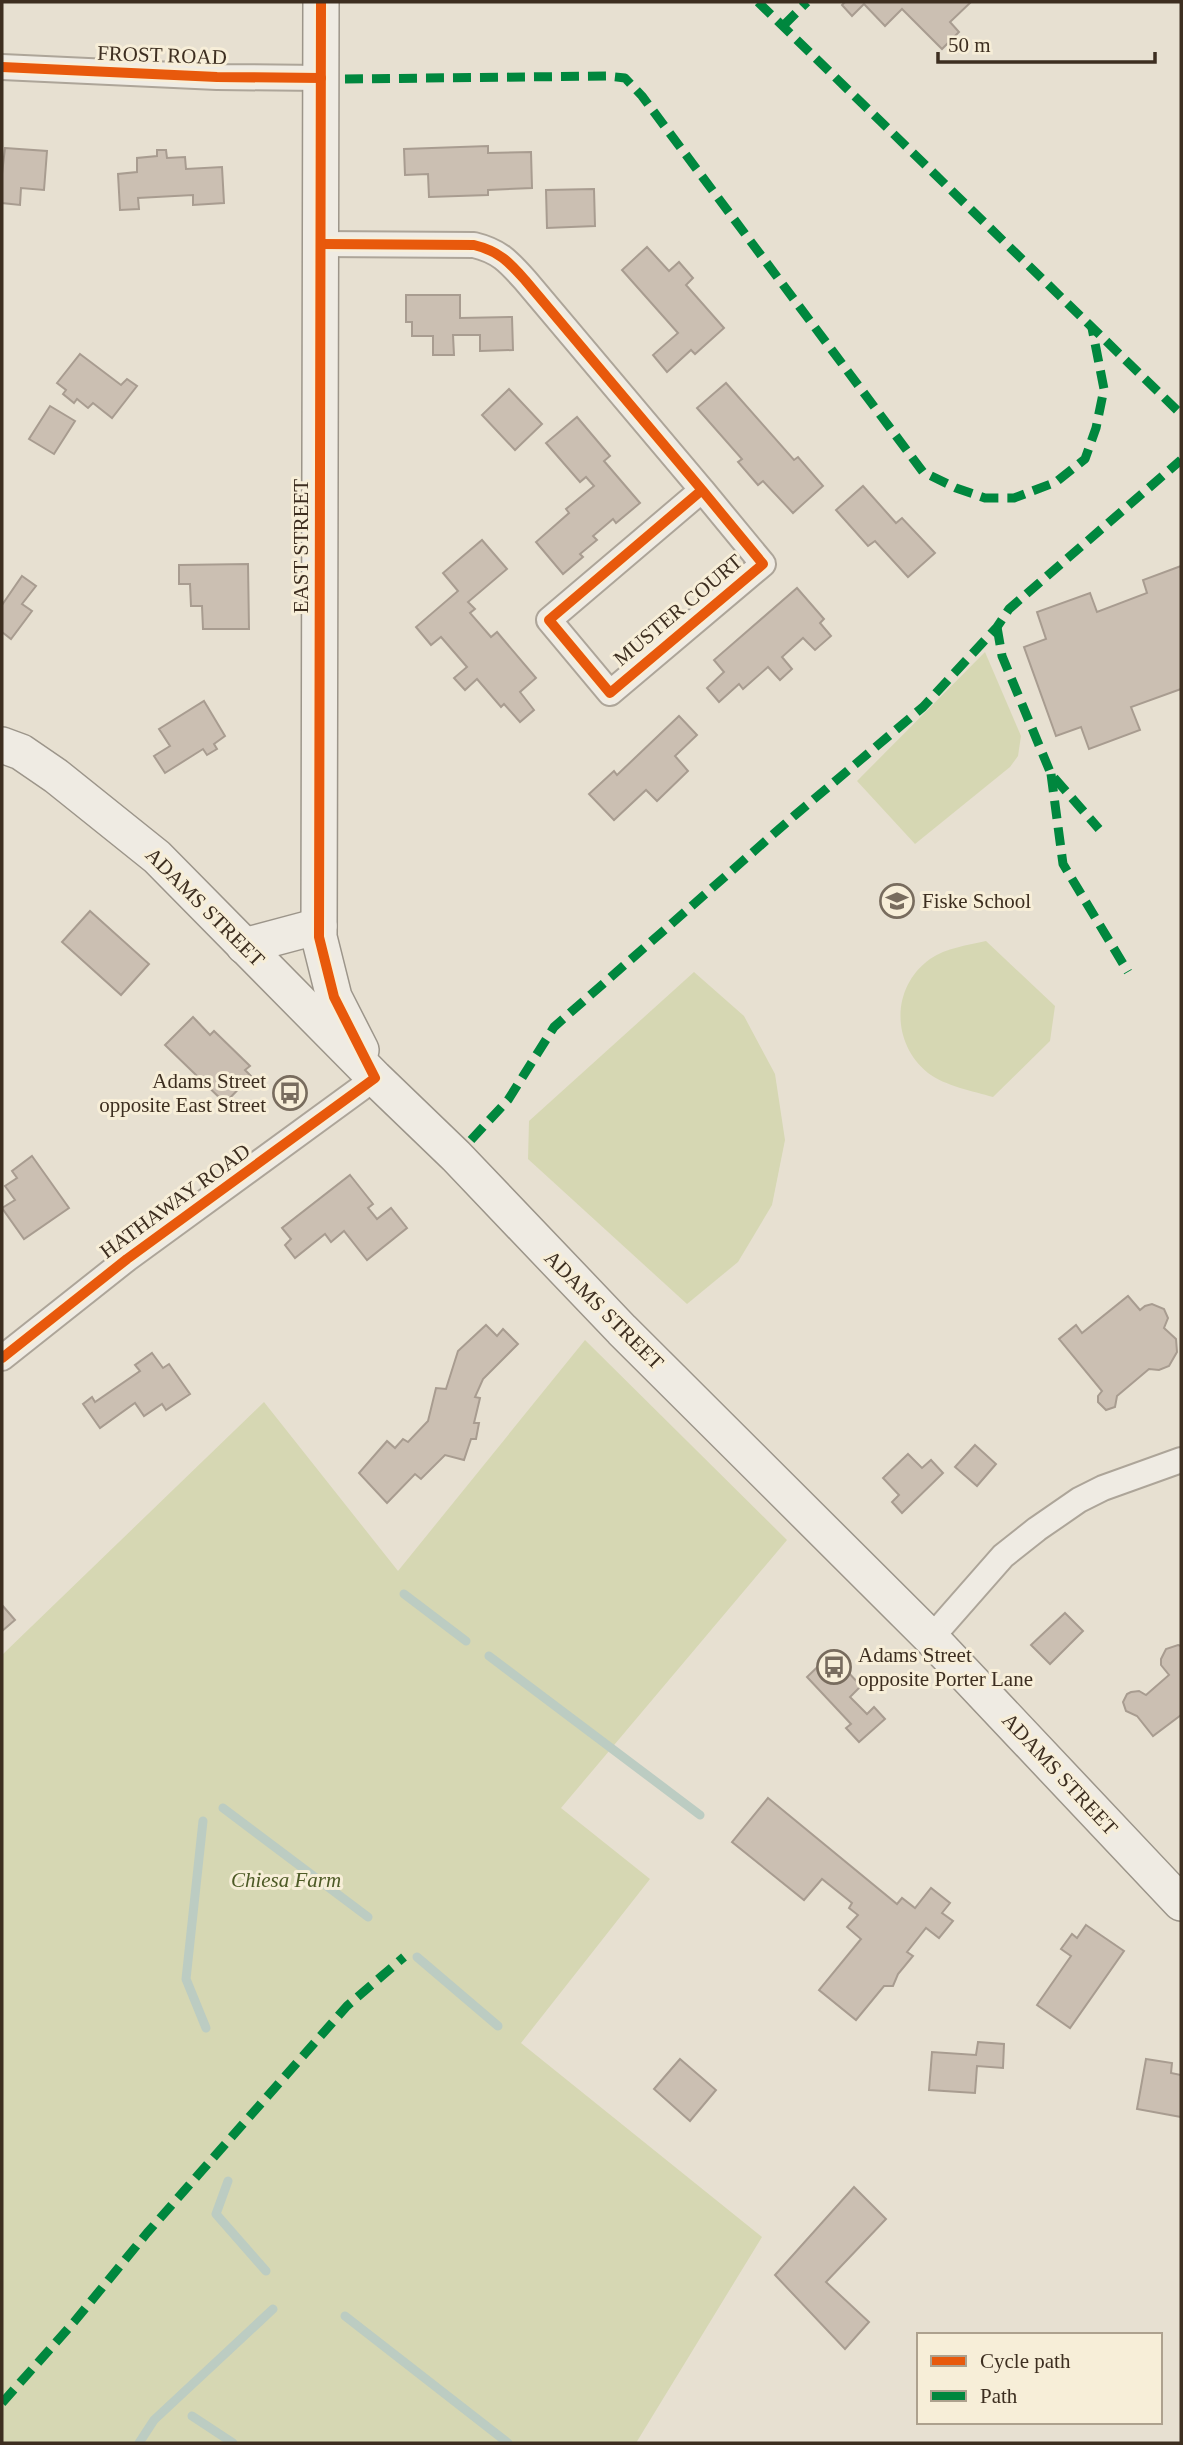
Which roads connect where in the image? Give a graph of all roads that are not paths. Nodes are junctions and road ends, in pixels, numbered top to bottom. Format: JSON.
{"nodes":[{"id":1,"x":321,"y":2,"type":"edge"},
{"id":2,"x":2,"y":67,"type":"edge"},
{"id":3,"x":321,"y":78,"type":"junction"},
{"id":4,"x":321,"y":244,"type":"junction"},
{"id":5,"x":702,"y":490,"type":"junction"},
{"id":6,"x":2,"y":745,"type":"edge"},
{"id":7,"x":319,"y":926,"type":"junction"},
{"id":8,"x":244,"y":946,"type":"junction"},
{"id":9,"x":375,"y":1078,"type":"junction"},
{"id":10,"x":2,"y":1358,"type":"edge"},
{"id":11,"x":1181,"y":1460,"type":"edge"},
{"id":12,"x":931,"y":1638,"type":"junction"},
{"id":13,"x":1181,"y":1903,"type":"edge"}],
"edges":[{"from":1,"to":3,"type":"main road","name":"EAST STREET"},
{"from":2,"to":3,"type":"street","name":"FROST ROAD"},
{"from":3,"to":4,"type":"main road","name":"EAST STREET"},
{"from":4,"to":5,"type":"street","name":"MUSTER COURT"},
{"from":4,"to":7,"type":"main road","name":"EAST STREET"},
{"from":5,"to":5,"type":"street","name":"MUSTER COURT"},
{"from":6,"to":8,"type":"main road","name":"ADAMS STREET"},
{"from":7,"to":8,"type":"main road"},
{"from":7,"to":9,"type":"main road","name":"EAST STREET"},
{"from":8,"to":9,"type":"main road","name":"ADAMS STREET"},
{"from":9,"to":10,"type":"street","name":"HATHAWAY ROAD"},
{"from":9,"to":12,"type":"main road","name":"ADAMS STREET"},
{"from":11,"to":12,"type":"street"},
{"from":12,"to":13,"type":"main road","name":"ADAMS STREET"}]}
